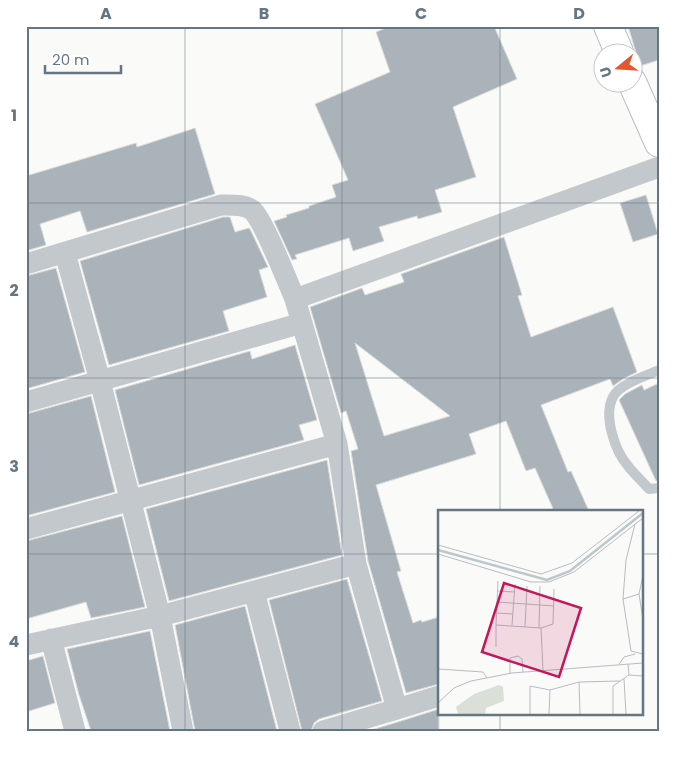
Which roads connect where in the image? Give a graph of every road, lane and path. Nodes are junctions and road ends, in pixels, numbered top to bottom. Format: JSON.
{"nodes":[{"id":1,"x":608,"y":26,"type":"edge"},
{"id":2,"x":615,"y":42,"type":"edge"},
{"id":3,"x":636,"y":92,"type":"edge"},
{"id":4,"x":659,"y":143,"type":"edge"},
{"id":5,"x":659,"y":167,"type":"edge"},
{"id":6,"x":65,"y":253,"type":"junction"},
{"id":7,"x":26,"y":264,"type":"edge"},
{"id":8,"x":295,"y":299,"type":"junction"},
{"id":9,"x":302,"y":323,"type":"junction"},
{"id":10,"x":659,"y":370,"type":"edge"},
{"id":11,"x":100,"y":382,"type":"junction"},
{"id":12,"x":26,"y":402,"type":"edge"},
{"id":13,"x":337,"y":444,"type":"junction"},
{"id":14,"x":659,"y":488,"type":"edge"},
{"id":15,"x":130,"y":501,"type":"junction"},
{"id":16,"x":26,"y":529,"type":"edge"},
{"id":17,"x":356,"y":564,"type":"junction"},
{"id":18,"x":254,"y":591,"type":"junction"},
{"id":19,"x":160,"y":616,"type":"junction"},
{"id":20,"x":52,"y":639,"type":"junction"},
{"id":21,"x":26,"y":645,"type":"edge"},
{"id":22,"x":438,"y":696,"type":"edge"},
{"id":23,"x":397,"y":709,"type":"junction"},
{"id":24,"x":75,"y":731,"type":"edge"},
{"id":25,"x":183,"y":731,"type":"edge"},
{"id":26,"x":290,"y":731,"type":"edge"},
{"id":27,"x":323,"y":731,"type":"edge"}],
"edges":[{"from":1,"to":2,"type":"highway"},
{"from":3,"to":4,"type":"highway"},
{"from":5,"to":8,"type":"street"},
{"from":6,"to":7,"type":"street"},
{"from":6,"to":8,"type":"street"},
{"from":6,"to":11,"type":"street"},
{"from":8,"to":9,"type":"street"},
{"from":9,"to":11,"type":"street"},
{"from":9,"to":13,"type":"street"},
{"from":10,"to":14,"type":"lane"},
{"from":11,"to":12,"type":"street"},
{"from":11,"to":15,"type":"street"},
{"from":13,"to":15,"type":"street"},
{"from":13,"to":17,"type":"street"},
{"from":15,"to":16,"type":"street"},
{"from":15,"to":19,"type":"street"},
{"from":17,"to":18,"type":"street"},
{"from":17,"to":23,"type":"street"},
{"from":18,"to":19,"type":"street"},
{"from":18,"to":26,"type":"street"},
{"from":19,"to":20,"type":"street"},
{"from":19,"to":25,"type":"street"},
{"from":20,"to":21,"type":"street"},
{"from":20,"to":24,"type":"street"},
{"from":22,"to":23,"type":"street"},
{"from":23,"to":27,"type":"street"}]}
